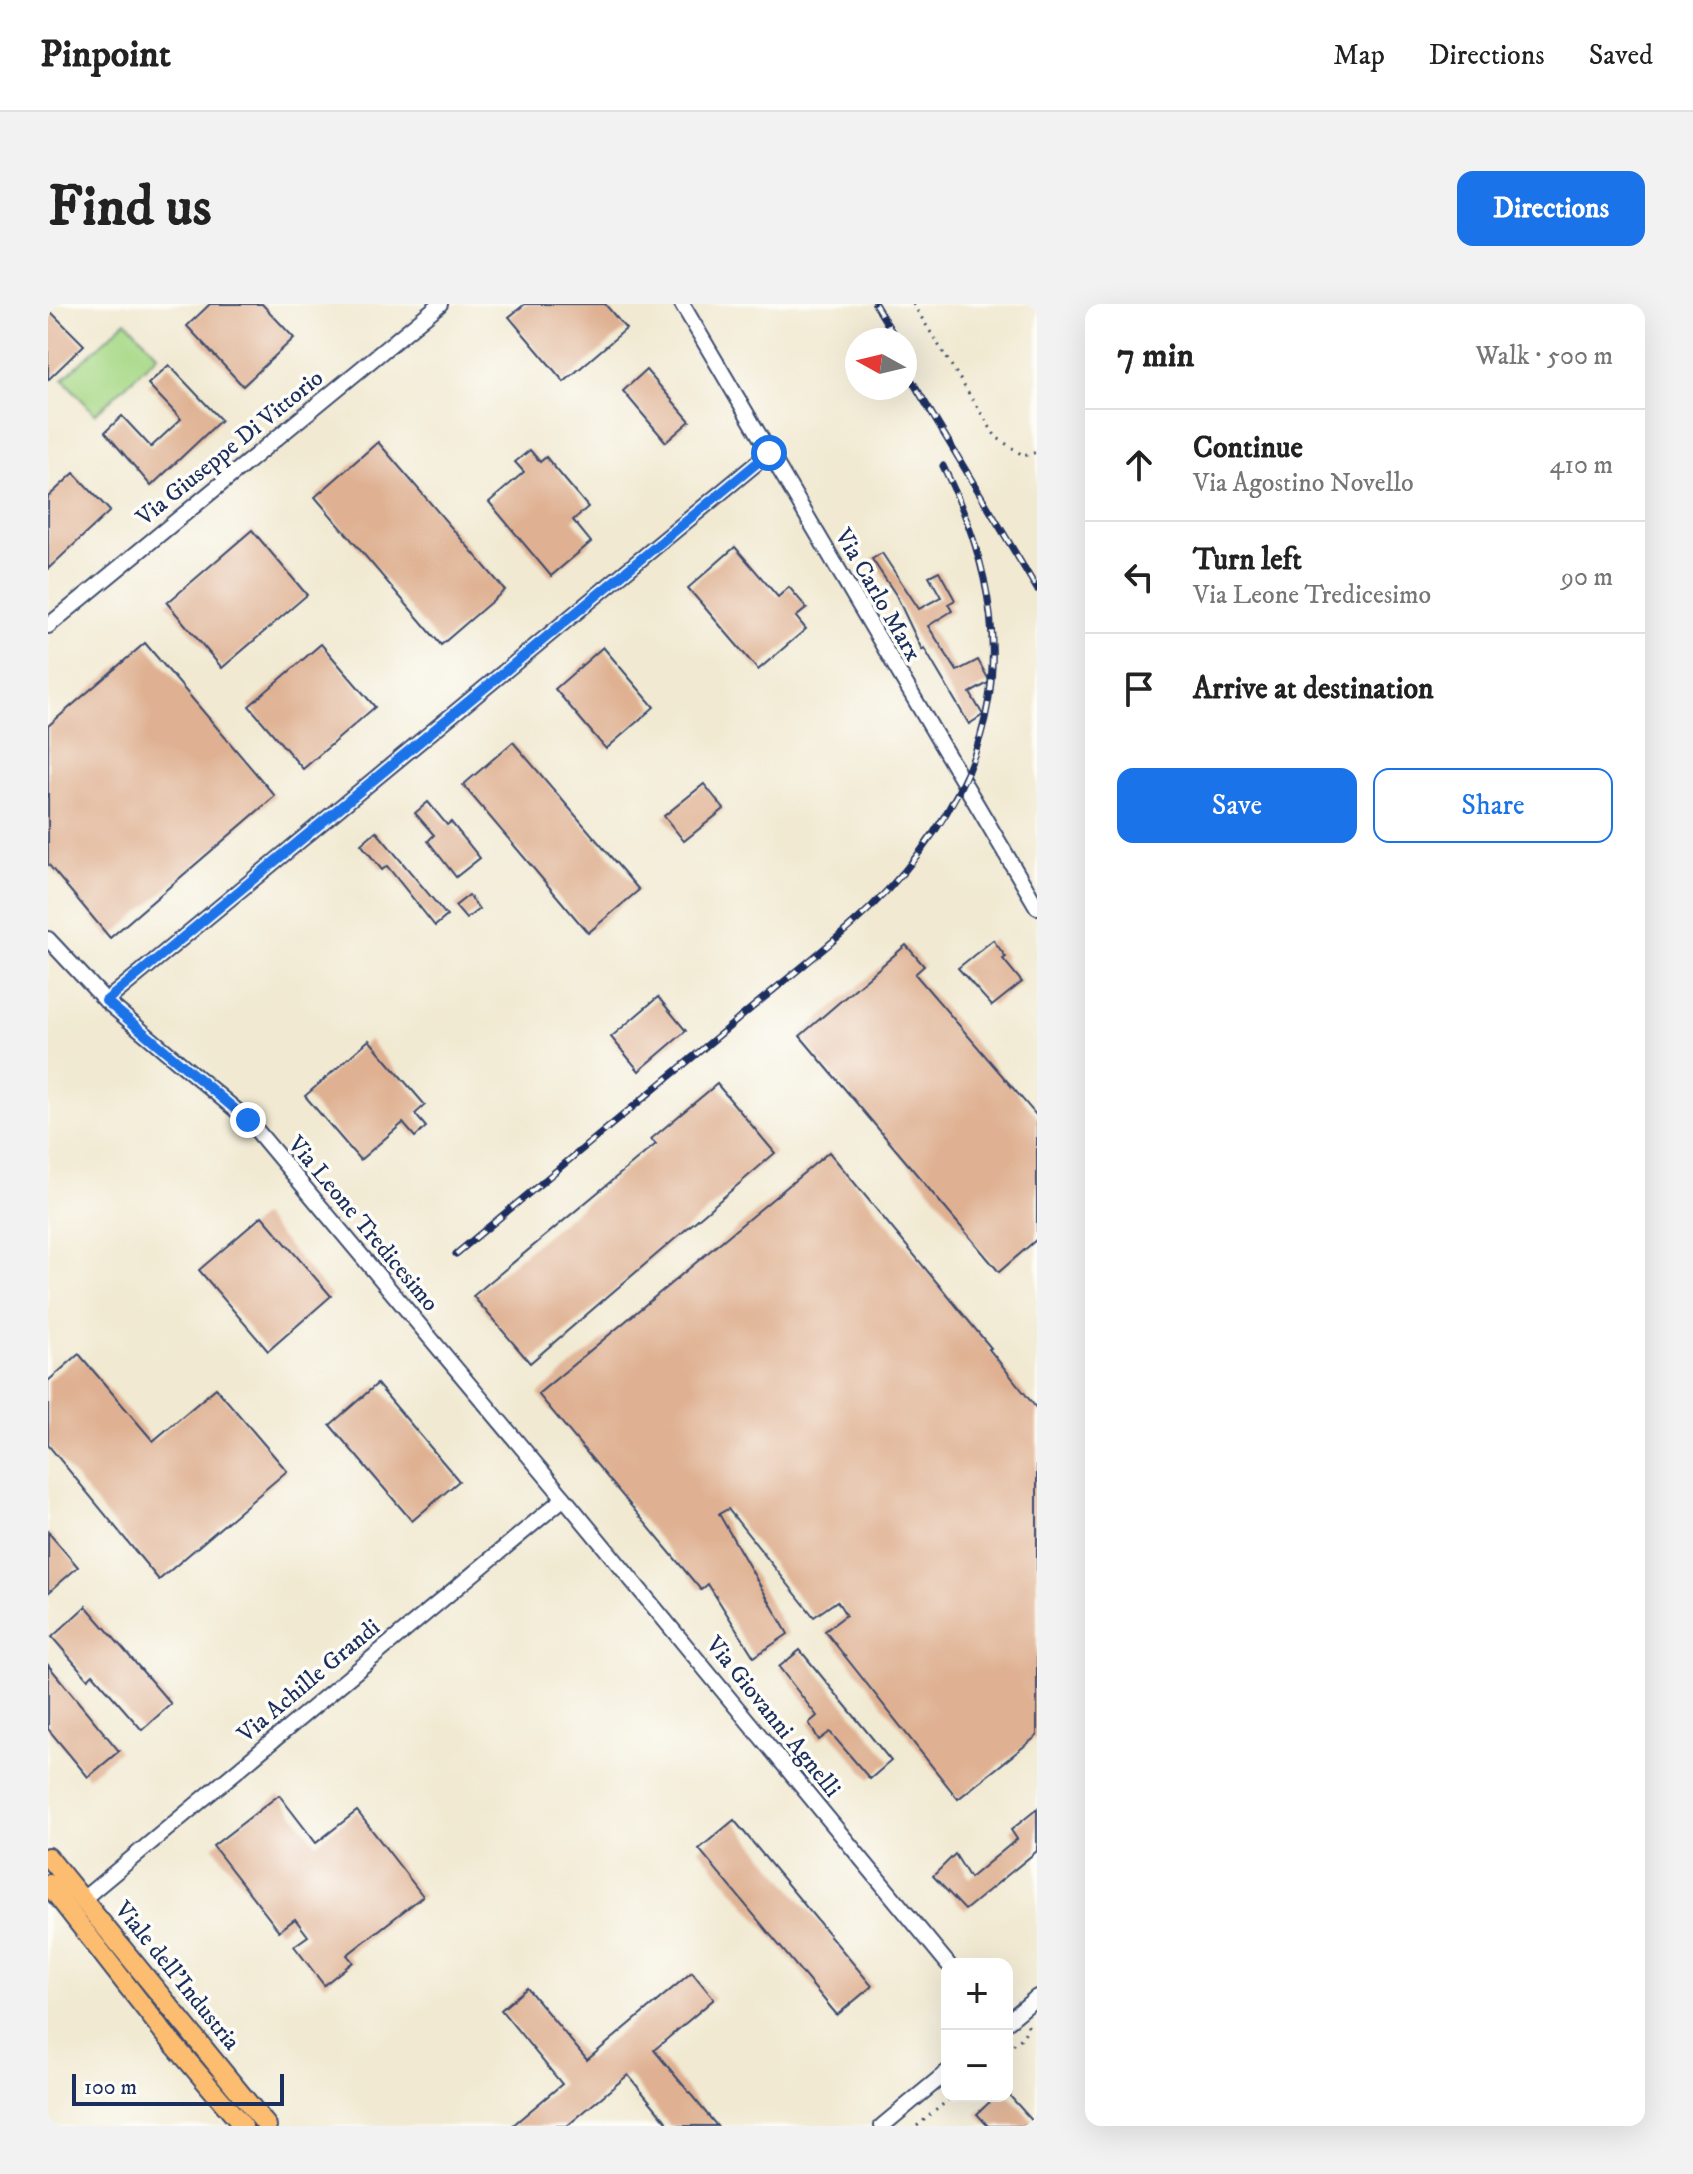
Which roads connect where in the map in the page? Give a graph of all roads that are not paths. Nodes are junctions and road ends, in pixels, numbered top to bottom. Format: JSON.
{"nodes":[{"id":1,"x":440,"y":304,"type":"edge"},
{"id":2,"x":682,"y":304,"type":"edge"},
{"id":3,"x":769,"y":453,"type":"junction"},
{"id":4,"x":48,"y":626,"type":"edge"},
{"id":5,"x":1037,"y":907,"type":"edge"},
{"id":6,"x":48,"y":939,"type":"edge"},
{"id":7,"x":106,"y":1001,"type":"junction"},
{"id":8,"x":564,"y":1498,"type":"junction"},
{"id":9,"x":48,"y":1857,"type":"edge"},
{"id":10,"x":48,"y":1884,"type":"edge"},
{"id":11,"x":83,"y":1899,"type":"junction"},
{"id":12,"x":943,"y":1958,"type":"edge"},
{"id":13,"x":1037,"y":1997,"type":"edge"},
{"id":14,"x":1013,"y":2017,"type":"edge"},
{"id":15,"x":941,"y":2077,"type":"edge"},
{"id":16,"x":243,"y":2126,"type":"edge"},
{"id":17,"x":267,"y":2126,"type":"edge"},
{"id":18,"x":882,"y":2126,"type":"edge"}],
"edges":[{"from":1,"to":4,"type":"street","name":"Via Giuseppe Di Vittorio"},
{"from":2,"to":3,"type":"street","name":"Via Carlo Marx"},
{"from":3,"to":5,"type":"street","name":"Via Carlo Marx"},
{"from":3,"to":7,"type":"street"},
{"from":6,"to":7,"type":"street","name":"Via Leone Tredicesimo"},
{"from":7,"to":8,"type":"street","name":"Via Leone Tredicesimo"},
{"from":8,"to":11,"type":"street","name":"Via Achille Grandi"},
{"from":8,"to":12,"type":"street","name":"Via Giovanni Agnelli"},
{"from":9,"to":11,"type":"main road","name":"Viale dell'Industria"},
{"from":10,"to":16,"type":"main road","name":"Viale dell'Industria"},
{"from":11,"to":17,"type":"main road","name":"Viale dell'Industria"},
{"from":13,"to":14,"type":"street"},
{"from":15,"to":18,"type":"street"}]}
